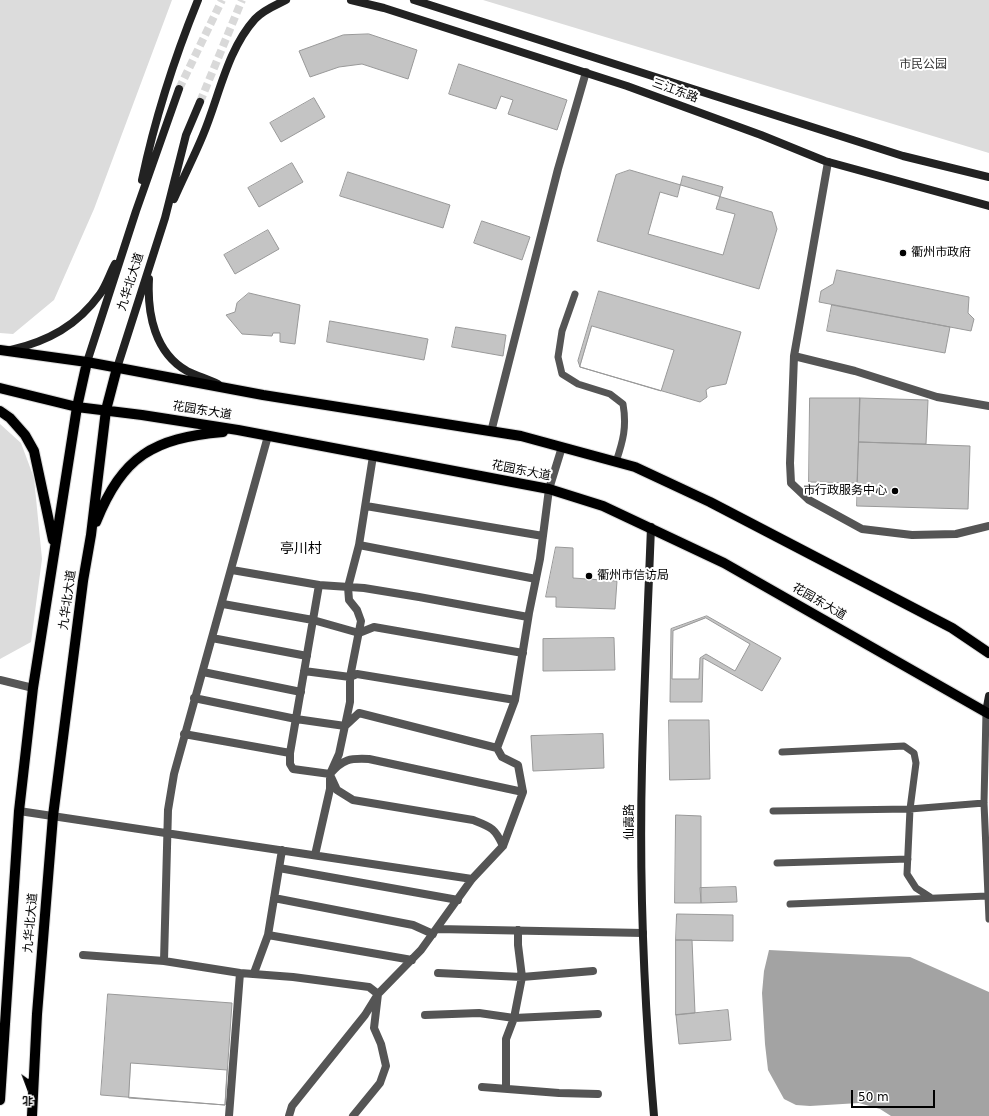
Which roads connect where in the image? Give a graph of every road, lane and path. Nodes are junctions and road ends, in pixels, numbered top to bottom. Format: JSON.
{"nodes":[{"id":1,"x":198,"y":0,"type":"edge"},
{"id":2,"x":286,"y":0,"type":"edge"},
{"id":3,"x":351,"y":0,"type":"edge"},
{"id":4,"x":414,"y":0,"type":"edge"},
{"id":5,"x":586,"y":72,"type":"junction"},
{"id":6,"x":179,"y":89,"type":"tunnel mouth"},
{"id":7,"x":200,"y":102,"type":"tunnel mouth"},
{"id":8,"x":828,"y":162,"type":"junction"},
{"id":9,"x":989,"y":177,"type":"edge"},
{"id":10,"x":989,"y":206,"type":"edge"},
{"id":11,"x":136,"y":211,"type":"junction"},
{"id":12,"x":165,"y":218,"type":"junction"},
{"id":13,"x":130,"y":232,"type":"junction"},
{"id":14,"x":150,"y":266,"type":"junction"},
{"id":15,"x":575,"y":294,"type":"dead end"},
{"id":16,"x":3,"y":351,"type":"edge"},
{"id":17,"x":794,"y":356,"type":"junction"},
{"id":18,"x":87,"y":362,"type":"junction"},
{"id":19,"x":117,"y":368,"type":"junction"},
{"id":20,"x":226,"y":387,"type":"junction"},
{"id":21,"x":0,"y":388,"type":"edge"},
{"id":22,"x":77,"y":406,"type":"junction"},
{"id":23,"x":989,"y":406,"type":"edge"},
{"id":24,"x":106,"y":410,"type":"junction"},
{"id":25,"x":0,"y":411,"type":"edge"},
{"id":26,"x":238,"y":430,"type":"junction"},
{"id":27,"x":491,"y":432,"type":"junction"},
{"id":28,"x":268,"y":436,"type":"junction"},
{"id":29,"x":562,"y":447,"type":"junction"},
{"id":30,"x":373,"y":456,"type":"junction"},
{"id":31,"x":616,"y":462,"type":"junction"},
{"id":32,"x":549,"y":489,"type":"junction"},
{"id":33,"x":366,"y":506,"type":"junction"},
{"id":34,"x":989,"y":526,"type":"edge"},
{"id":35,"x":651,"y":527,"type":"junction"},
{"id":36,"x":91,"y":535,"type":"junction"},
{"id":37,"x":543,"y":536,"type":"junction"},
{"id":38,"x":359,"y":545,"type":"junction"},
{"id":39,"x":54,"y":546,"type":"junction"},
{"id":40,"x":232,"y":570,"type":"junction"},
{"id":41,"x":536,"y":579,"type":"junction"},
{"id":42,"x":318,"y":585,"type":"junction"},
{"id":43,"x":348,"y":587,"type":"junction"},
{"id":44,"x":223,"y":604,"type":"junction"},
{"id":45,"x":528,"y":617,"type":"junction"},
{"id":46,"x":313,"y":620,"type":"junction"},
{"id":47,"x":359,"y":633,"type":"junction"},
{"id":48,"x":212,"y":638,"type":"junction"},
{"id":49,"x":523,"y":653,"type":"junction"},
{"id":50,"x":989,"y":653,"type":"edge"},
{"id":51,"x":307,"y":656,"type":"junction"},
{"id":52,"x":304,"y":671,"type":"junction"},
{"id":53,"x":203,"y":672,"type":"junction"},
{"id":54,"x":350,"y":677,"type":"junction"},
{"id":55,"x":0,"y":680,"type":"edge"},
{"id":56,"x":33,"y":688,"type":"junction"},
{"id":57,"x":301,"y":692,"type":"junction"},
{"id":58,"x":989,"y":696,"type":"edge"},
{"id":59,"x":194,"y":698,"type":"junction"},
{"id":60,"x":515,"y":700,"type":"junction"},
{"id":61,"x":987,"y":713,"type":"edge"},
{"id":62,"x":296,"y":719,"type":"junction"},
{"id":63,"x":345,"y":726,"type":"junction"},
{"id":64,"x":184,"y":734,"type":"junction"},
{"id":65,"x":497,"y":748,"type":"junction"},
{"id":66,"x":782,"y":752,"type":"dead end"},
{"id":67,"x":290,"y":753,"type":"junction"},
{"id":68,"x":330,"y":774,"type":"junction"},
{"id":69,"x":523,"y":792,"type":"junction"},
{"id":70,"x":984,"y":803,"type":"junction"},
{"id":71,"x":910,"y":809,"type":"junction"},
{"id":72,"x":19,"y":811,"type":"junction"},
{"id":73,"x":773,"y":811,"type":"dead end"},
{"id":74,"x":53,"y":816,"type":"junction"},
{"id":75,"x":168,"y":833,"type":"junction"},
{"id":76,"x":503,"y":846,"type":"junction"},
{"id":77,"x":282,"y":850,"type":"junction"},
{"id":78,"x":316,"y":855,"type":"junction"},
{"id":79,"x":908,"y":860,"type":"junction"},
{"id":80,"x":777,"y":863,"type":"dead end"},
{"id":81,"x":279,"y":868,"type":"junction"},
{"id":82,"x":472,"y":879,"type":"junction"},
{"id":83,"x":987,"y":896,"type":"junction"},
{"id":84,"x":930,"y":897,"type":"junction"},
{"id":85,"x":274,"y":898,"type":"junction"},
{"id":86,"x":458,"y":900,"type":"junction"},
{"id":87,"x":790,"y":904,"type":"dead end"},
{"id":88,"x":989,"y":919,"type":"edge"},
{"id":89,"x":518,"y":930,"type":"junction"},
{"id":90,"x":435,"y":931,"type":"junction"},
{"id":91,"x":642,"y":933,"type":"junction"},
{"id":92,"x":268,"y":935,"type":"junction"},
{"id":93,"x":83,"y":955,"type":"dead end"},
{"id":94,"x":412,"y":960,"type":"junction"},
{"id":95,"x":164,"y":961,"type":"junction"},
{"id":96,"x":593,"y":972,"type":"dead end"},
{"id":97,"x":240,"y":973,"type":"junction"},
{"id":98,"x":254,"y":973,"type":"junction"},
{"id":99,"x":438,"y":973,"type":"dead end"},
{"id":100,"x":522,"y":977,"type":"junction"},
{"id":101,"x":378,"y":994,"type":"junction"},
{"id":102,"x":598,"y":1014,"type":"dead end"},
{"id":103,"x":425,"y":1015,"type":"dead end"},
{"id":104,"x":514,"y":1018,"type":"junction"},
{"id":105,"x":482,"y":1087,"type":"dead end"},
{"id":106,"x":506,"y":1089,"type":"junction"},
{"id":107,"x":598,"y":1094,"type":"dead end"},
{"id":108,"x":0,"y":1100,"type":"edge"},
{"id":109,"x":32,"y":1116,"type":"edge"},
{"id":110,"x":229,"y":1116,"type":"edge"},
{"id":111,"x":289,"y":1116,"type":"edge"},
{"id":112,"x":353,"y":1116,"type":"edge"},
{"id":113,"x":654,"y":1116,"type":"edge"}],
"edges":[{"from":1,"to":11,"type":"main road"},
{"from":2,"to":12,"type":"main road"},
{"from":3,"to":5,"type":"main road","name":"三江东路"},
{"from":4,"to":9,"type":"main road","name":"三江东路"},
{"from":5,"to":8,"type":"main road","name":"三江东路"},
{"from":5,"to":27,"type":"street"},
{"from":6,"to":11,"type":"main road","name":"九华北大道"},
{"from":7,"to":12,"type":"main road","name":"九华北大道"},
{"from":8,"to":10,"type":"main road","name":"三江东路"},
{"from":8,"to":17,"type":"street"},
{"from":11,"to":13,"type":"main road","name":"九华北大道"},
{"from":12,"to":14,"type":"main road","name":"九华北大道"},
{"from":13,"to":16,"type":"main road"},
{"from":13,"to":18,"type":"main road","name":"九华北大道"},
{"from":14,"to":19,"type":"main road","name":"九华北大道"},
{"from":14,"to":20,"type":"main road"},
{"from":15,"to":31,"type":"lane"},
{"from":16,"to":18,"type":"main road"},
{"from":17,"to":23,"type":"street"},
{"from":17,"to":34,"type":"street"},
{"from":18,"to":19,"type":"main road"},
{"from":18,"to":22,"type":"main road","name":"九华北大道"},
{"from":19,"to":20,"type":"main road"},
{"from":19,"to":24,"type":"main road","name":"九华北大道"},
{"from":20,"to":27,"type":"main road"},
{"from":21,"to":22,"type":"main road","name":"花园东大道"},
{"from":22,"to":24,"type":"main road","name":"花园东大道"},
{"from":22,"to":39,"type":"main road","name":"九华北大道"},
{"from":24,"to":26,"type":"main road","name":"花园东大道"},
{"from":24,"to":36,"type":"main road","name":"九华北大道"},
{"from":25,"to":39,"type":"main road"},
{"from":26,"to":28,"type":"main road","name":"花园东大道"},
{"from":26,"to":36,"type":"main road"},
{"from":27,"to":29,"type":"main road"},
{"from":28,"to":30,"type":"main road","name":"花园东大道"},
{"from":28,"to":40,"type":"street"},
{"from":29,"to":31,"type":"main road"},
{"from":29,"to":32,"type":"street"},
{"from":30,"to":32,"type":"main road","name":"花园东大道"},
{"from":30,"to":33,"type":"street"},
{"from":31,"to":50,"type":"main road"},
{"from":32,"to":35,"type":"main road","name":"花园东大道"},
{"from":32,"to":37,"type":"street"},
{"from":33,"to":37,"type":"street"},
{"from":33,"to":38,"type":"street"},
{"from":35,"to":61,"type":"main road","name":"花园东大道"},
{"from":35,"to":91,"type":"main road","name":"仙霞路"},
{"from":36,"to":74,"type":"main road","name":"九华北大道"},
{"from":37,"to":41,"type":"street"},
{"from":38,"to":41,"type":"street"},
{"from":38,"to":43,"type":"street"},
{"from":39,"to":56,"type":"main road","name":"九华北大道"},
{"from":40,"to":42,"type":"street"},
{"from":40,"to":44,"type":"street"},
{"from":41,"to":45,"type":"street"},
{"from":42,"to":43,"type":"street"},
{"from":42,"to":46,"type":"street"},
{"from":43,"to":45,"type":"street"},
{"from":43,"to":47,"type":"street"},
{"from":44,"to":46,"type":"street"},
{"from":44,"to":48,"type":"street"},
{"from":45,"to":49,"type":"street"},
{"from":46,"to":47,"type":"street"},
{"from":46,"to":51,"type":"street"},
{"from":47,"to":49,"type":"street"},
{"from":47,"to":54,"type":"street"},
{"from":48,"to":51,"type":"street"},
{"from":48,"to":53,"type":"street"},
{"from":49,"to":60,"type":"street"},
{"from":51,"to":52,"type":"street"},
{"from":52,"to":54,"type":"street"},
{"from":52,"to":57,"type":"street"},
{"from":53,"to":57,"type":"street"},
{"from":53,"to":59,"type":"street"},
{"from":54,"to":60,"type":"street"},
{"from":54,"to":63,"type":"street"},
{"from":55,"to":56,"type":"street"},
{"from":56,"to":72,"type":"main road","name":"九华北大道"},
{"from":57,"to":62,"type":"street"},
{"from":58,"to":61,"type":"main road"},
{"from":59,"to":62,"type":"street"},
{"from":59,"to":64,"type":"street"},
{"from":60,"to":65,"type":"street"},
{"from":61,"to":70,"type":"lane"},
{"from":62,"to":63,"type":"street"},
{"from":62,"to":67,"type":"street"},
{"from":63,"to":65,"type":"street"},
{"from":63,"to":68,"type":"street"},
{"from":64,"to":67,"type":"street"},
{"from":64,"to":75,"type":"street"},
{"from":65,"to":69,"type":"street"},
{"from":66,"to":71,"type":"lane"},
{"from":67,"to":68,"type":"street"},
{"from":68,"to":69,"type":"street"},
{"from":68,"to":76,"type":"street"},
{"from":68,"to":78,"type":"street"},
{"from":69,"to":76,"type":"street"},
{"from":70,"to":71,"type":"lane"},
{"from":70,"to":83,"type":"lane"},
{"from":71,"to":73,"type":"lane"},
{"from":71,"to":79,"type":"lane"},
{"from":72,"to":74,"type":"street"},
{"from":72,"to":108,"type":"main road","name":"九华北大道"},
{"from":74,"to":75,"type":"street"},
{"from":74,"to":109,"type":"main road","name":"九华北大道"},
{"from":75,"to":77,"type":"street"},
{"from":75,"to":95,"type":"street"},
{"from":76,"to":82,"type":"street"},
{"from":77,"to":78,"type":"street"},
{"from":77,"to":81,"type":"street"},
{"from":78,"to":82,"type":"street"},
{"from":79,"to":80,"type":"lane"},
{"from":79,"to":84,"type":"lane"},
{"from":81,"to":85,"type":"street"},
{"from":81,"to":86,"type":"street"},
{"from":82,"to":86,"type":"street"},
{"from":83,"to":84,"type":"lane"},
{"from":83,"to":88,"type":"lane"},
{"from":84,"to":87,"type":"lane"},
{"from":85,"to":90,"type":"street"},
{"from":85,"to":92,"type":"street"},
{"from":86,"to":90,"type":"street"},
{"from":89,"to":90,"type":"street"},
{"from":89,"to":91,"type":"street"},
{"from":89,"to":100,"type":"street"},
{"from":90,"to":94,"type":"street"},
{"from":91,"to":113,"type":"main road","name":"仙霞路"},
{"from":92,"to":94,"type":"street"},
{"from":92,"to":98,"type":"street"},
{"from":93,"to":95,"type":"street"},
{"from":94,"to":101,"type":"street"},
{"from":95,"to":97,"type":"street"},
{"from":96,"to":100,"type":"street"},
{"from":97,"to":98,"type":"street"},
{"from":97,"to":110,"type":"street"},
{"from":98,"to":101,"type":"street"},
{"from":99,"to":100,"type":"street"},
{"from":100,"to":104,"type":"street"},
{"from":101,"to":111,"type":"street"},
{"from":101,"to":112,"type":"street"},
{"from":102,"to":104,"type":"street"},
{"from":103,"to":104,"type":"street"},
{"from":104,"to":106,"type":"street"},
{"from":105,"to":106,"type":"street"},
{"from":106,"to":107,"type":"street"}]}
